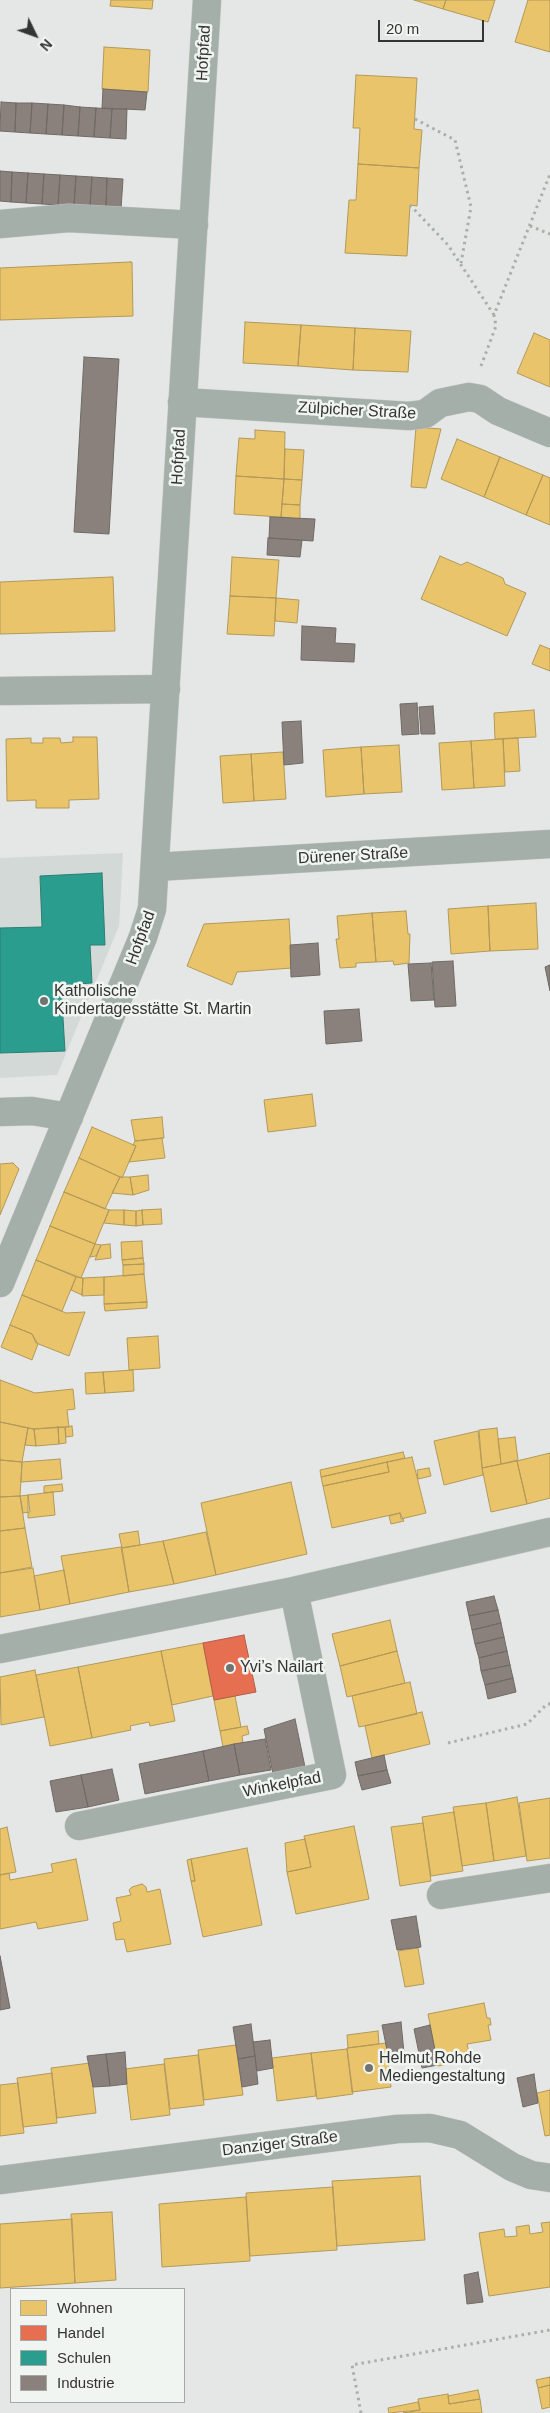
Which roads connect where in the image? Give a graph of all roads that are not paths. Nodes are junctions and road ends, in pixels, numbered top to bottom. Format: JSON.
{"nodes":[{"id":1,"x":207,"y":0,"type":"edge"},
{"id":2,"x":0,"y":224,"type":"edge"},
{"id":3,"x":194,"y":225,"type":"junction"},
{"id":4,"x":182,"y":402,"type":"junction"},
{"id":5,"x":550,"y":432,"type":"edge"},
{"id":6,"x":166,"y":689,"type":"junction"},
{"id":7,"x":0,"y":691,"type":"edge"},
{"id":8,"x":550,"y":844,"type":"edge"},
{"id":9,"x":155,"y":867,"type":"junction"},
{"id":10,"x":0,"y":1112,"type":"edge"},
{"id":11,"x":69,"y":1117,"type":"junction"},
{"id":12,"x":0,"y":1283,"type":"edge"},
{"id":13,"x":550,"y":1532,"type":"edge"},
{"id":14,"x":294,"y":1591,"type":"junction"},
{"id":15,"x":0,"y":1649,"type":"edge"},
{"id":16,"x":79,"y":1826,"type":"dead end"},
{"id":17,"x":550,"y":1878,"type":"edge"},
{"id":18,"x":441,"y":1895,"type":"dead end"},
{"id":19,"x":550,"y":2178,"type":"edge"},
{"id":20,"x":0,"y":2180,"type":"edge"}],
"edges":[{"from":1,"to":3,"type":"street","name":"Hofpfad"},
{"from":2,"to":3,"type":"street"},
{"from":3,"to":4,"type":"street","name":"Hofpfad"},
{"from":4,"to":5,"type":"street","name":"Zülpicher Straße"},
{"from":4,"to":6,"type":"street","name":"Hofpfad"},
{"from":6,"to":7,"type":"street"},
{"from":6,"to":9,"type":"street","name":"Hofpfad"},
{"from":8,"to":9,"type":"street","name":"Dürener Straße"},
{"from":9,"to":11,"type":"street","name":"Hofpfad"},
{"from":10,"to":11,"type":"street"},
{"from":11,"to":12,"type":"street","name":"Hofpfad"},
{"from":13,"to":14,"type":"street"},
{"from":14,"to":15,"type":"street"},
{"from":14,"to":16,"type":"street","name":"Winkelpfad"},
{"from":17,"to":18,"type":"street"},
{"from":19,"to":20,"type":"street","name":"Danziger Straße"}]}
